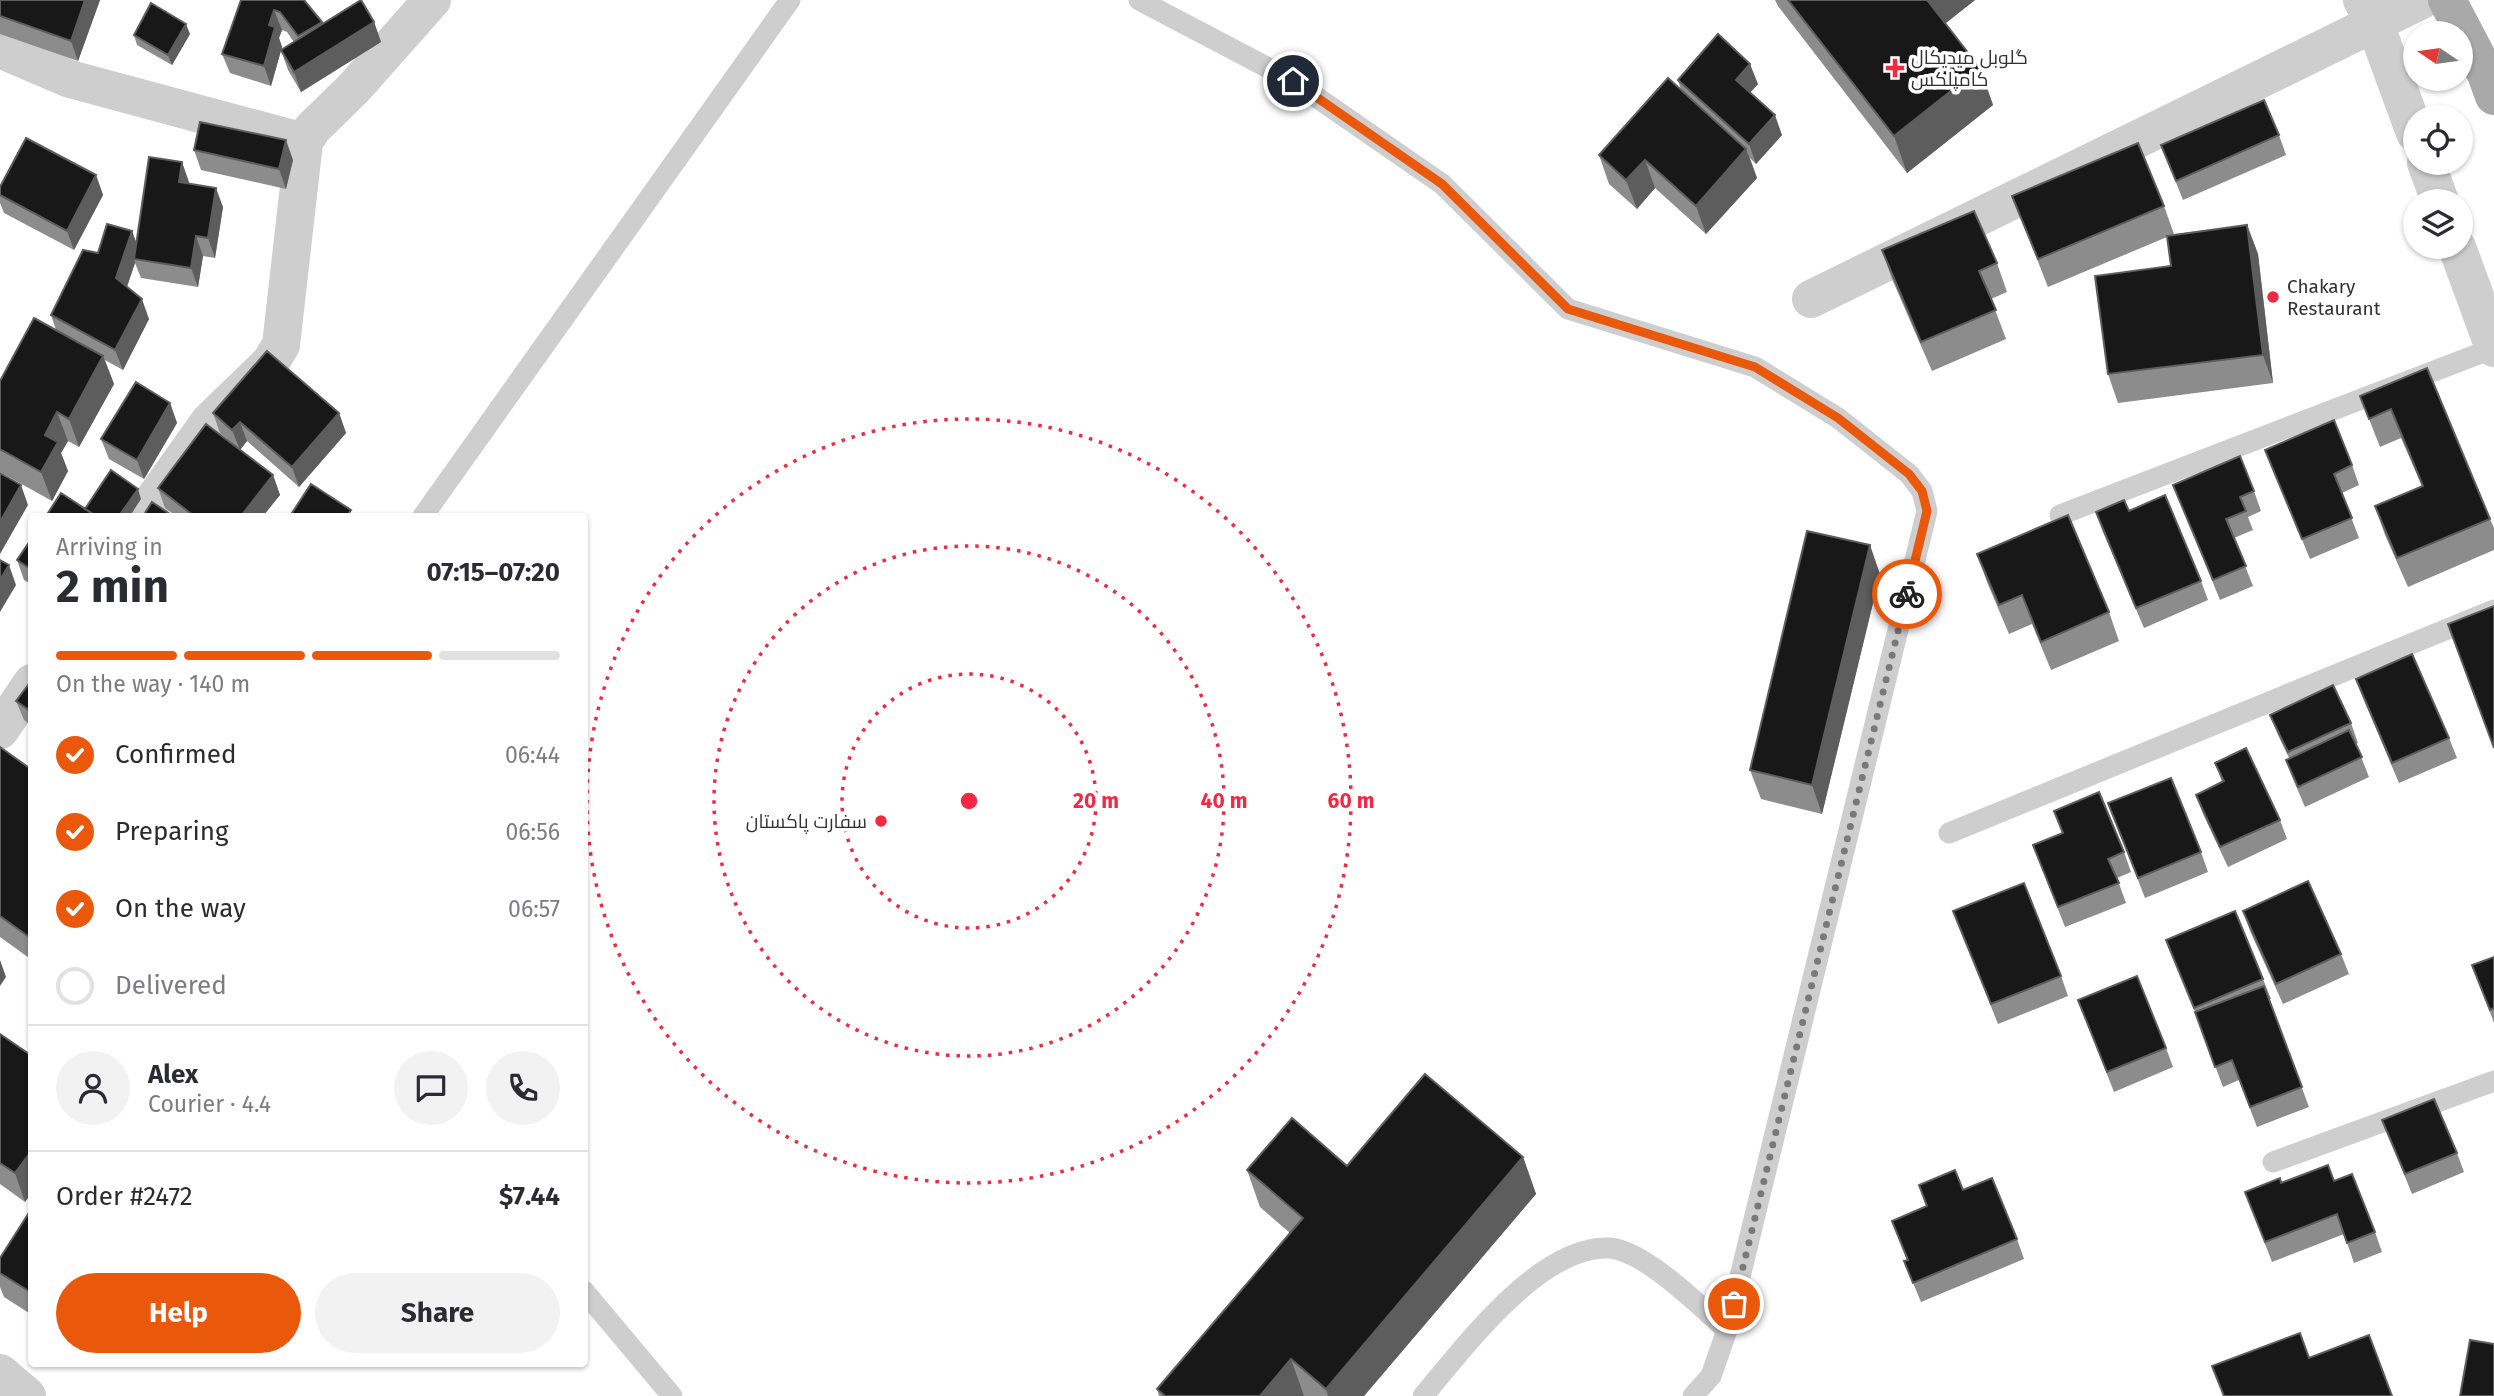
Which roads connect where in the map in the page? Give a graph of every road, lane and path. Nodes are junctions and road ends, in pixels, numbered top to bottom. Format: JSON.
{"nodes":[{"id":1,"x":432,"y":0,"type":"edge"},
{"id":2,"x":790,"y":0,"type":"edge"},
{"id":3,"x":1139,"y":0,"type":"edge"},
{"id":4,"x":2422,"y":0,"type":"edge"},
{"id":5,"x":2447,"y":0,"type":"edge"},
{"id":6,"x":2369,"y":12,"type":"edge"},
{"id":7,"x":0,"y":49,"type":"edge"},
{"id":8,"x":2494,"y":96,"type":"edge"},
{"id":9,"x":2404,"y":105,"type":"edge"},
{"id":10,"x":304,"y":142,"type":"junction"},
{"id":11,"x":2461,"y":259,"type":"edge"},
{"id":12,"x":1811,"y":299,"type":"dead end"},
{"id":13,"x":2494,"y":348,"type":"edge"},
{"id":14,"x":144,"y":513,"type":"edge"},
{"id":15,"x":425,"y":513,"type":"edge"},
{"id":16,"x":2060,"y":515,"type":"edge"},
{"id":17,"x":2494,"y":610,"type":"edge"},
{"id":18,"x":1949,"y":833,"type":"dead end"},
{"id":19,"x":2494,"y":1081,"type":"edge"},
{"id":20,"x":2273,"y":1162,"type":"dead end"},
{"id":21,"x":588,"y":1296,"type":"edge"},
{"id":22,"x":1727,"y":1330,"type":"junction"},
{"id":23,"x":0,"y":1373,"type":"edge"},
{"id":24,"x":27,"y":1396,"type":"edge"},
{"id":25,"x":672,"y":1396,"type":"edge"},
{"id":26,"x":1423,"y":1396,"type":"edge"},
{"id":27,"x":1693,"y":1396,"type":"edge"}],
"edges":[{"from":1,"to":10,"type":"street"},
{"from":2,"to":15,"type":"lane"},
{"from":3,"to":22,"type":"lane"},
{"from":4,"to":6,"type":"street"},
{"from":5,"to":8,"type":"main road"},
{"from":6,"to":9,"type":"street"},
{"from":6,"to":12,"type":"street"},
{"from":7,"to":10,"type":"street"},
{"from":10,"to":14,"type":"street"},
{"from":11,"to":13,"type":"street"},
{"from":13,"to":16,"type":"lane"},
{"from":17,"to":18,"type":"lane"},
{"from":19,"to":20,"type":"lane"},
{"from":21,"to":25,"type":"lane"},
{"from":22,"to":26,"type":"lane"},
{"from":22,"to":27,"type":"lane"},
{"from":23,"to":24,"type":"street"}]}
